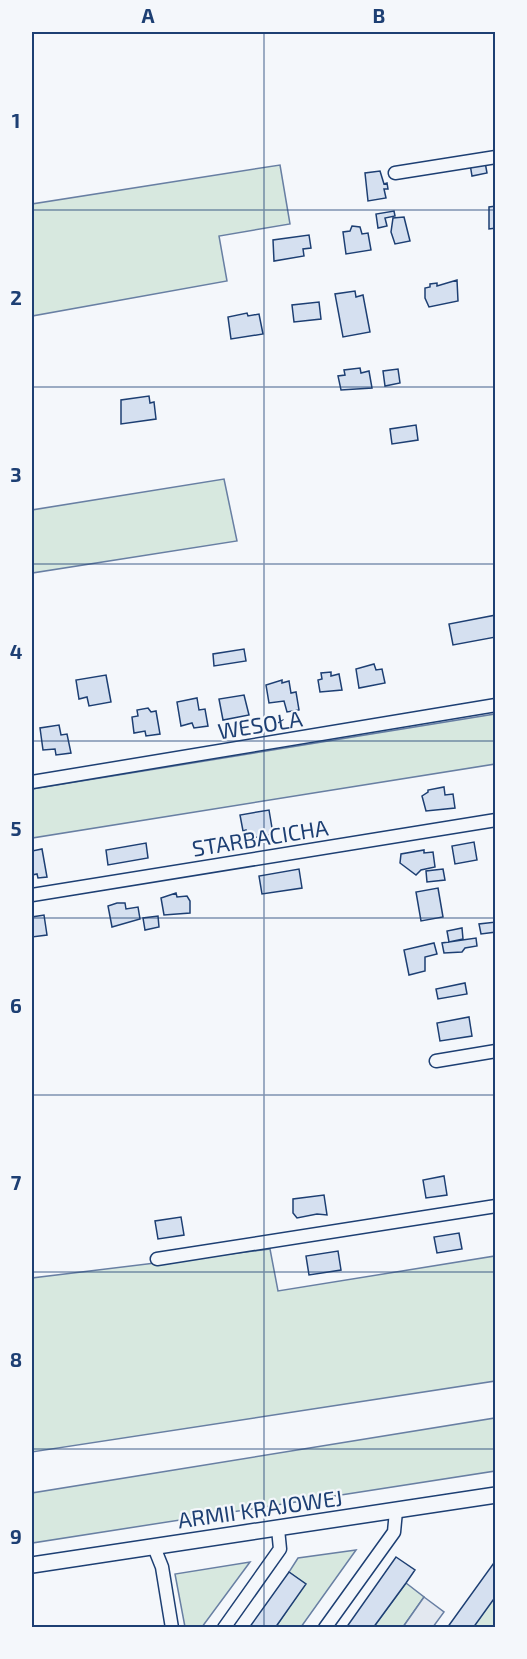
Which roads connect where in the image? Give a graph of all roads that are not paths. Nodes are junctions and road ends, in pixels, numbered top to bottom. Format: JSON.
{"nodes":[{"id":1,"x":495,"y":157,"type":"edge"},
{"id":2,"x":394,"y":173,"type":"dead end"},
{"id":3,"x":495,"y":705,"type":"edge"},
{"id":4,"x":32,"y":782,"type":"edge"},
{"id":5,"x":495,"y":820,"type":"edge"},
{"id":6,"x":32,"y":895,"type":"edge"},
{"id":7,"x":495,"y":1051,"type":"edge"},
{"id":8,"x":436,"y":1061,"type":"dead end"},
{"id":9,"x":495,"y":1206,"type":"edge"},
{"id":10,"x":157,"y":1259,"type":"dead end"},
{"id":11,"x":495,"y":1495,"type":"edge"},
{"id":12,"x":396,"y":1511,"type":"junction"},
{"id":13,"x":278,"y":1529,"type":"junction"},
{"id":14,"x":154,"y":1547,"type":"junction"},
{"id":15,"x":32,"y":1565,"type":"edge"},
{"id":16,"x":172,"y":1628,"type":"edge"},
{"id":17,"x":224,"y":1628,"type":"edge"},
{"id":18,"x":325,"y":1628,"type":"edge"}],
"edges":[{"from":1,"to":2,"type":"street"},
{"from":3,"to":4,"type":"street","name":"WESOŁA"},
{"from":5,"to":6,"type":"street","name":"STARBACICHA"},
{"from":7,"to":8,"type":"street"},
{"from":9,"to":10,"type":"street"},
{"from":11,"to":12,"type":"street","name":"ARMII KRAJOWEJ"},
{"from":12,"to":13,"type":"street","name":"ARMII KRAJOWEJ"},
{"from":12,"to":18,"type":"street"},
{"from":13,"to":14,"type":"street","name":"ARMII KRAJOWEJ"},
{"from":13,"to":17,"type":"street"},
{"from":14,"to":15,"type":"street","name":"ARMII KRAJOWEJ"},
{"from":14,"to":16,"type":"street"}]}
